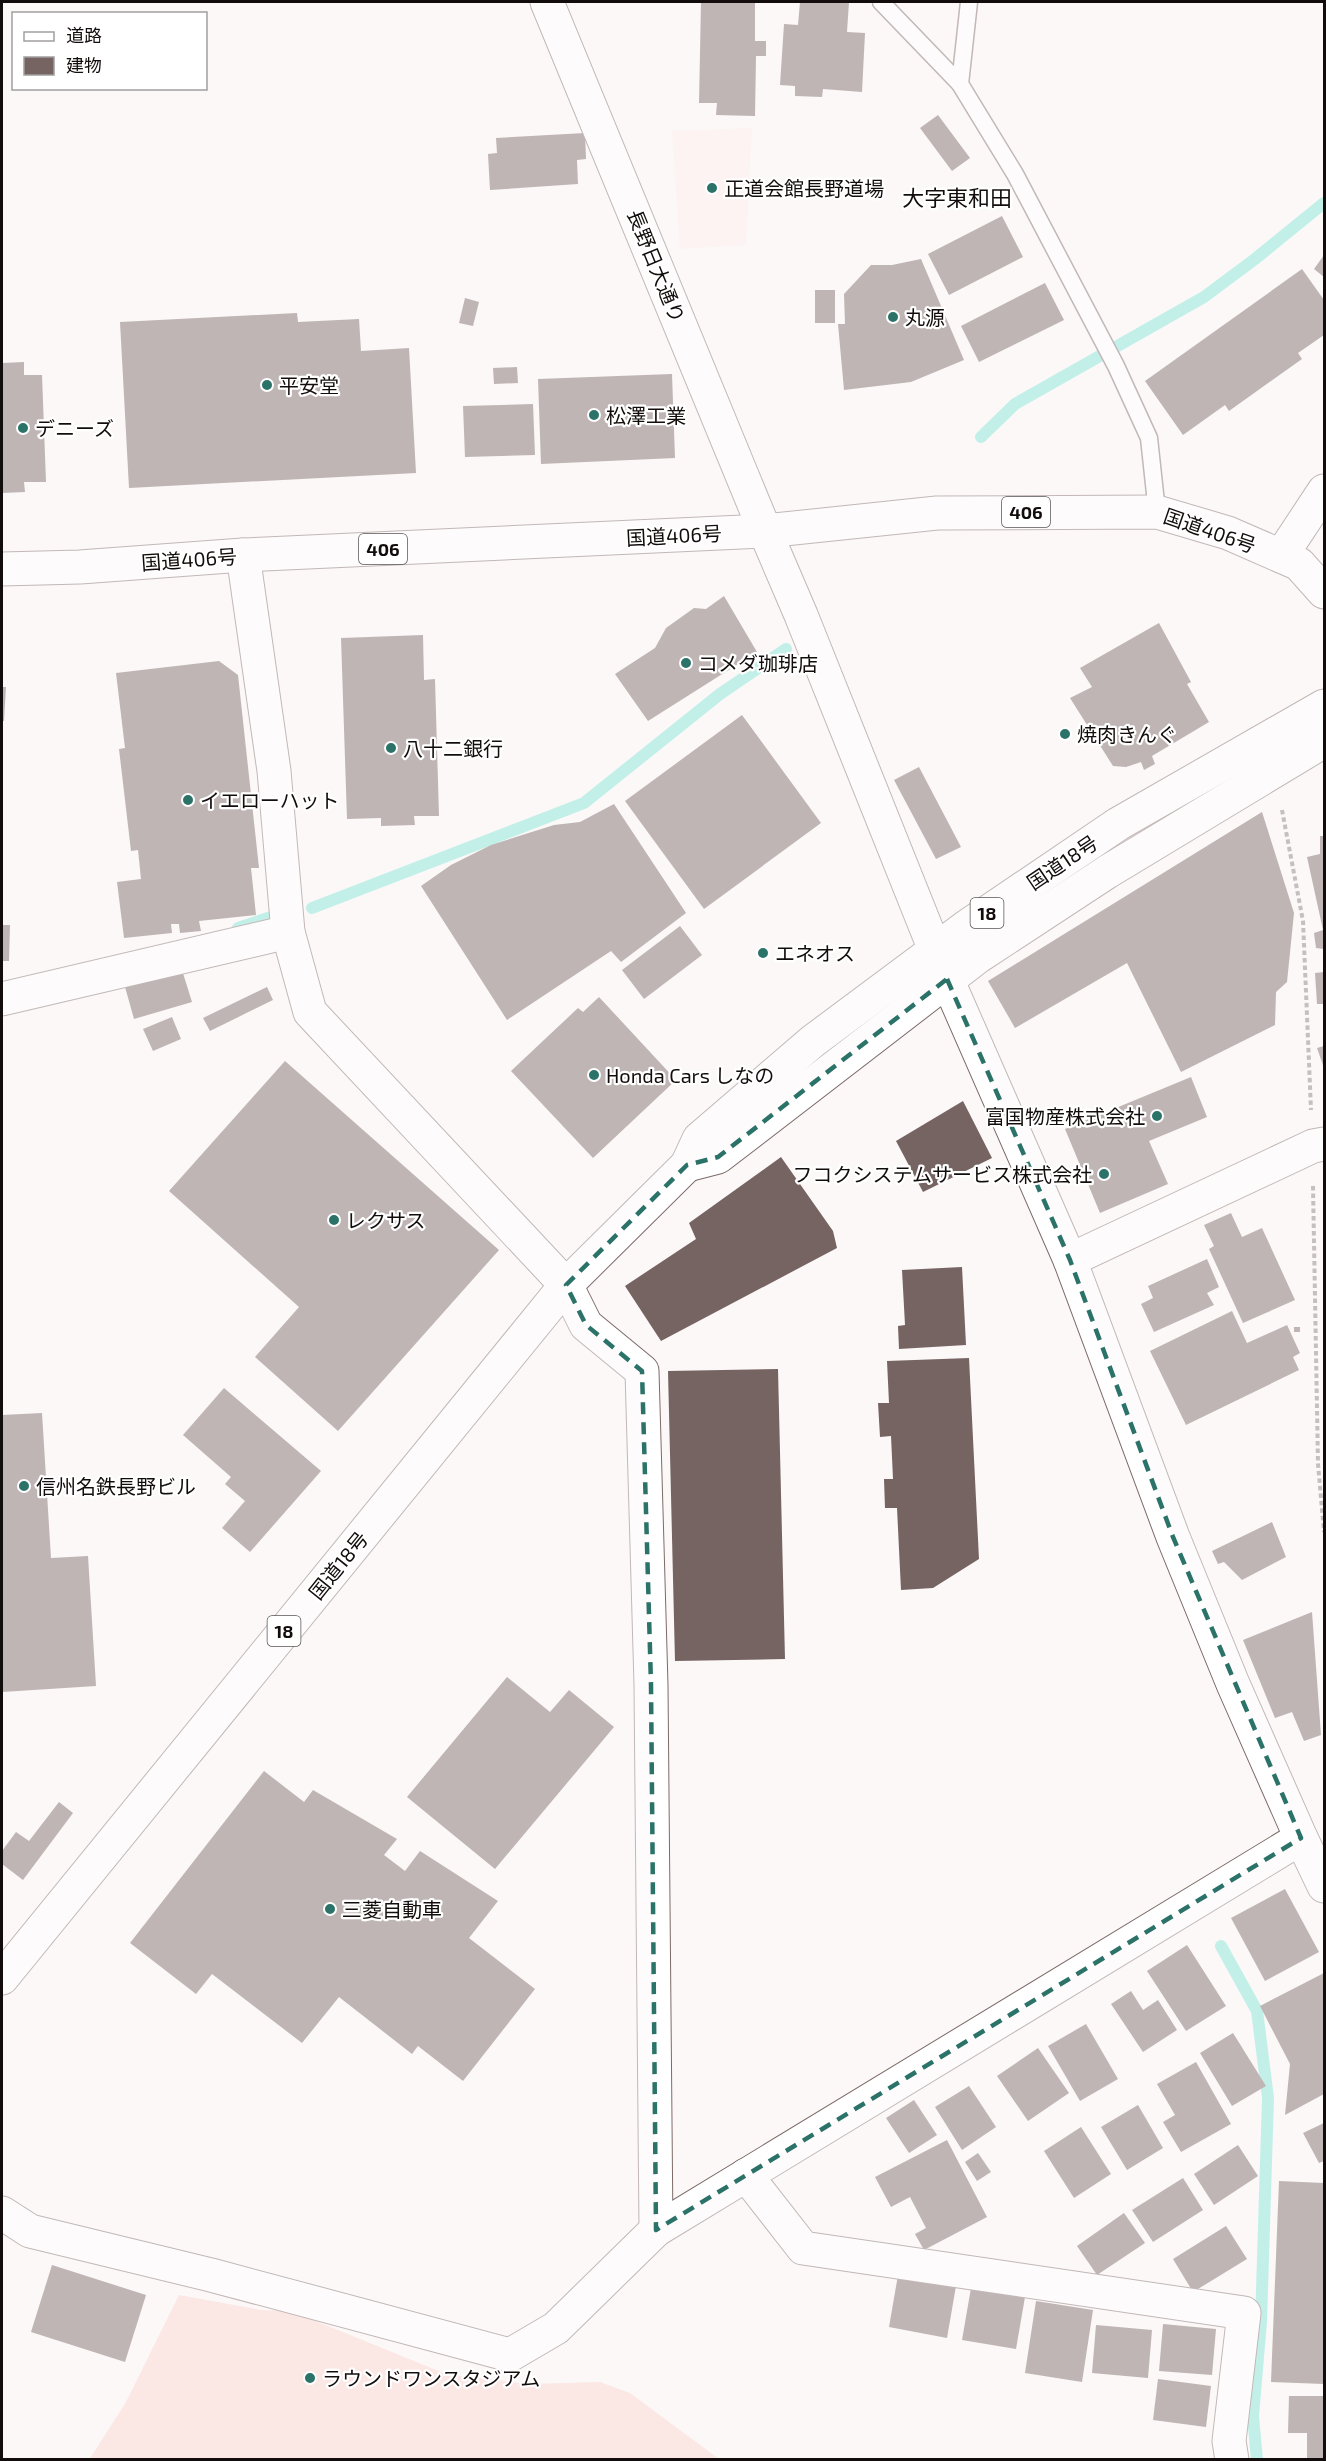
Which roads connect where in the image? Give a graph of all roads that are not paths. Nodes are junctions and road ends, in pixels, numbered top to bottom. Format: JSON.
{"nodes":[{"id":1,"x":547,"y":2,"type":"edge"},
{"id":2,"x":881,"y":2,"type":"edge"},
{"id":3,"x":969,"y":2,"type":"edge"},
{"id":4,"x":960,"y":84,"type":"junction"},
{"id":5,"x":1324,"y":490,"type":"edge"},
{"id":6,"x":1157,"y":512,"type":"junction"},
{"id":7,"x":765,"y":531,"type":"junction"},
{"id":8,"x":243,"y":555,"type":"junction"},
{"id":9,"x":1281,"y":556,"type":"junction"},
{"id":10,"x":2,"y":569,"type":"edge"},
{"id":11,"x":1324,"y":592,"type":"edge"},
{"id":12,"x":1324,"y":706,"type":"edge"},
{"id":13,"x":1324,"y":741,"type":"edge"},
{"id":14,"x":288,"y":932,"type":"junction"},
{"id":15,"x":941,"y":965,"type":"junction"},
{"id":16,"x":2,"y":999,"type":"edge"},
{"id":17,"x":1324,"y":1144,"type":"edge"},
{"id":18,"x":1070,"y":1260,"type":"junction"},
{"id":19,"x":566,"y":1285,"type":"junction"},
{"id":20,"x":1301,"y":1838,"type":"junction"},
{"id":21,"x":1324,"y":1886,"type":"edge"},
{"id":22,"x":2,"y":1977,"type":"edge"},
{"id":23,"x":746,"y":2175,"type":"junction"},
{"id":24,"x":2,"y":2213,"type":"edge"},
{"id":25,"x":656,"y":2230,"type":"junction"},
{"id":26,"x":1232,"y":2460,"type":"edge"}],
"edges":[{"from":1,"to":7,"type":"main road","name":"長野日大通り"},
{"from":2,"to":4,"type":"lane"},
{"from":3,"to":4,"type":"lane"},
{"from":4,"to":6,"type":"lane"},
{"from":5,"to":9,"type":"main road"},
{"from":6,"to":7,"type":"main road","name":"国道406号","number":"406"},
{"from":6,"to":9,"type":"main road","name":"国道406号","number":"406"},
{"from":7,"to":8,"type":"main road","name":"国道406号","number":"406"},
{"from":7,"to":15,"type":"main road","name":"長野日大通り"},
{"from":8,"to":10,"type":"main road","name":"国道406号","number":"406"},
{"from":8,"to":14,"type":"main road"},
{"from":9,"to":11,"type":"main road","name":"国道406号","number":"406"},
{"from":12,"to":15,"type":"main road","name":"国道18号","number":"18"},
{"from":13,"to":15,"type":"main road","name":"国道18号","number":"18"},
{"from":14,"to":16,"type":"main road"},
{"from":14,"to":19,"type":"main road"},
{"from":15,"to":18,"type":"main road","name":"長野日大通り"},
{"from":15,"to":19,"type":"main road","name":"国道18号","number":"18"},
{"from":17,"to":18,"type":"main road"},
{"from":18,"to":20,"type":"main road","name":"長野日大通り"},
{"from":19,"to":22,"type":"main road","name":"国道18号","number":"18"},
{"from":19,"to":25,"type":"main road"},
{"from":20,"to":21,"type":"main road","name":"長野日大通り"},
{"from":20,"to":23,"type":"main road"},
{"from":23,"to":25,"type":"main road"},
{"from":23,"to":26,"type":"main road"},
{"from":24,"to":25,"type":"main road"}]}
